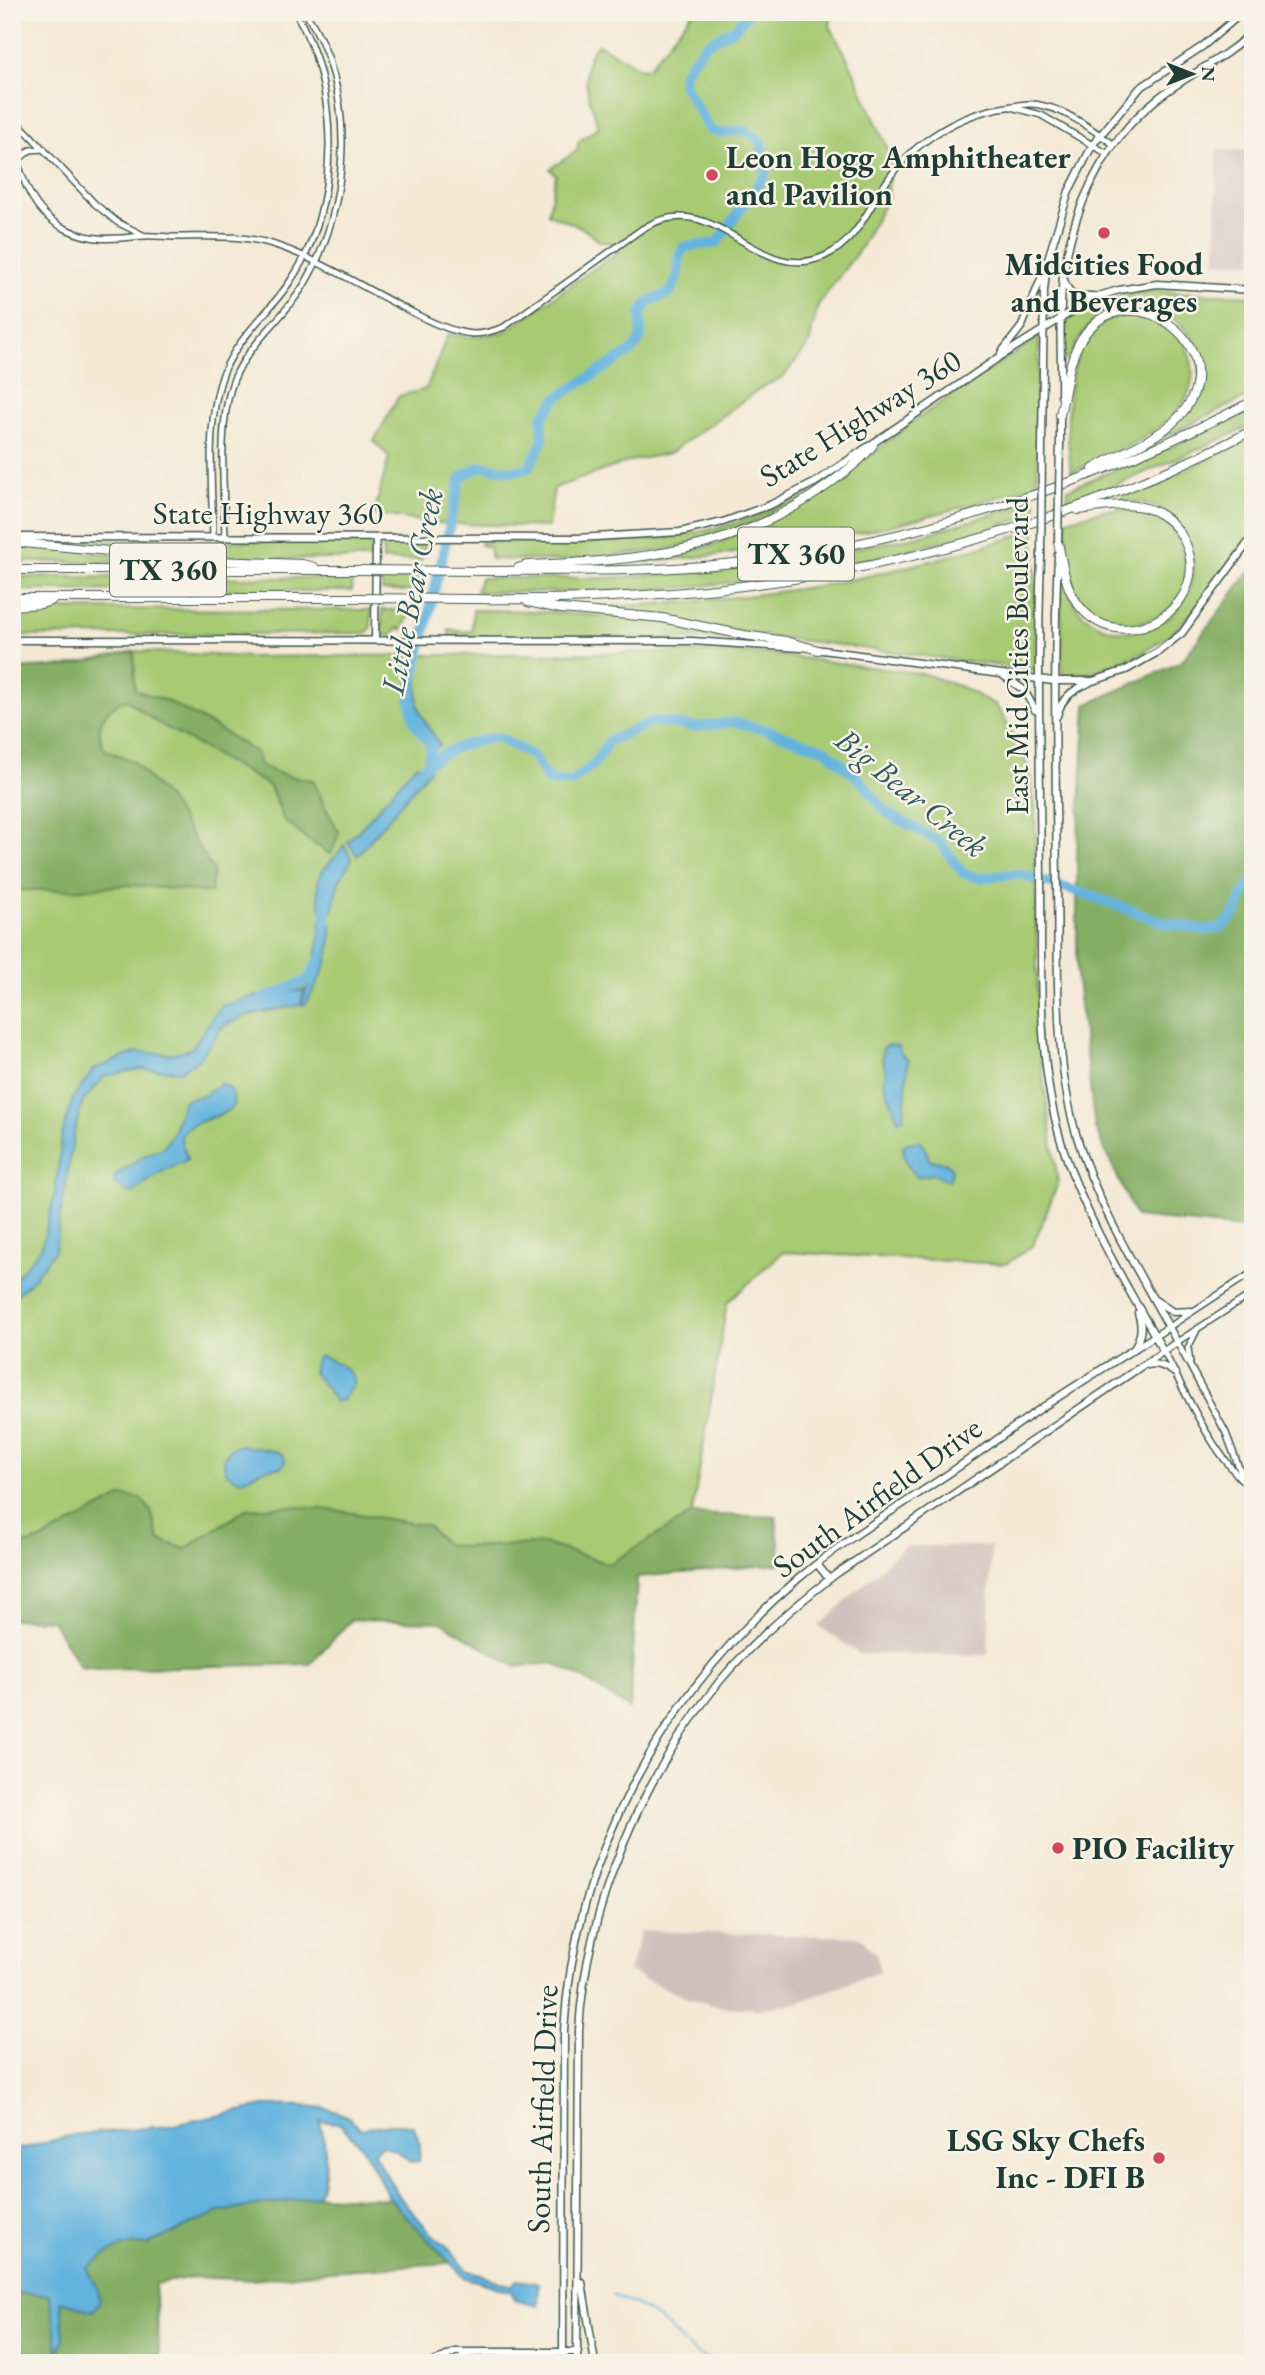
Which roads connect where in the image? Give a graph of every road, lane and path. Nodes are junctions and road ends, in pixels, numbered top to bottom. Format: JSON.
{"nodes":[{"id":1,"x":295,"y":12,"type":"edge"},
{"id":2,"x":305,"y":12,"type":"edge"},
{"id":3,"x":1243,"y":12,"type":"edge"},
{"id":4,"x":1253,"y":31,"type":"edge"},
{"id":5,"x":1011,"y":107,"type":"junction"},
{"id":6,"x":12,"y":116,"type":"edge"},
{"id":7,"x":1100,"y":135,"type":"junction"},
{"id":8,"x":12,"y":142,"type":"edge"},
{"id":9,"x":1093,"y":144,"type":"junction"},
{"id":10,"x":1113,"y":144,"type":"junction"},
{"id":11,"x":44,"y":149,"type":"junction"},
{"id":12,"x":1106,"y":153,"type":"junction"},
{"id":13,"x":17,"y":161,"type":"junction"},
{"id":14,"x":145,"y":236,"type":"junction"},
{"id":15,"x":304,"y":258,"type":"junction"},
{"id":16,"x":1047,"y":262,"type":"junction"},
{"id":17,"x":315,"y":263,"type":"junction"},
{"id":18,"x":1063,"y":278,"type":"junction"},
{"id":19,"x":1253,"y":290,"type":"edge"},
{"id":20,"x":1094,"y":297,"type":"junction"},
{"id":21,"x":270,"y":310,"type":"junction"},
{"id":22,"x":1061,"y":317,"type":"junction"},
{"id":23,"x":279,"y":318,"type":"junction"},
{"id":24,"x":1043,"y":328,"type":"junction"},
{"id":25,"x":998,"y":358,"type":"junction"},
{"id":26,"x":1253,"y":401,"type":"edge"},
{"id":27,"x":1060,"y":415,"type":"junction"},
{"id":28,"x":1253,"y":430,"type":"edge"},
{"id":29,"x":873,"y":444,"type":"junction"},
{"id":30,"x":1073,"y":481,"type":"junction"},
{"id":31,"x":1064,"y":512,"type":"junction"},
{"id":32,"x":1253,"y":536,"type":"edge"},
{"id":33,"x":12,"y":537,"type":"edge"},
{"id":34,"x":213,"y":537,"type":"junction"},
{"id":35,"x":225,"y":537,"type":"junction"},
{"id":36,"x":376,"y":539,"type":"junction"},
{"id":37,"x":12,"y":542,"type":"edge"},
{"id":38,"x":1058,"y":542,"type":"junction"},
{"id":39,"x":12,"y":570,"type":"edge"},
{"id":40,"x":324,"y":570,"type":"junction"},
{"id":41,"x":512,"y":570,"type":"junction"},
{"id":42,"x":12,"y":598,"type":"edge"},
{"id":43,"x":60,"y":598,"type":"junction"},
{"id":44,"x":515,"y":599,"type":"junction"},
{"id":45,"x":12,"y":606,"type":"edge"},
{"id":46,"x":12,"y":640,"type":"edge"},
{"id":47,"x":375,"y":640,"type":"junction"},
{"id":48,"x":817,"y":650,"type":"junction"},
{"id":49,"x":1002,"y":675,"type":"junction"},
{"id":50,"x":1039,"y":679,"type":"junction"},
{"id":51,"x":1054,"y":681,"type":"junction"},
{"id":52,"x":1093,"y":681,"type":"junction"},
{"id":53,"x":1039,"y":724,"type":"junction"},
{"id":54,"x":1054,"y":749,"type":"junction"},
{"id":55,"x":1253,"y":1272,"type":"edge"},
{"id":56,"x":1253,"y":1293,"type":"edge"},
{"id":57,"x":1150,"y":1296,"type":"junction"},
{"id":58,"x":1134,"y":1301,"type":"junction"},
{"id":59,"x":1191,"y":1311,"type":"junction"},
{"id":60,"x":1169,"y":1327,"type":"junction"},
{"id":61,"x":1200,"y":1327,"type":"junction"},
{"id":62,"x":1154,"y":1336,"type":"junction"},
{"id":63,"x":1177,"y":1342,"type":"junction"},
{"id":64,"x":1134,"y":1349,"type":"junction"},
{"id":65,"x":1164,"y":1352,"type":"junction"},
{"id":66,"x":1140,"y":1368,"type":"junction"},
{"id":67,"x":1191,"y":1368,"type":"junction"},
{"id":68,"x":1175,"y":1373,"type":"junction"},
{"id":69,"x":1243,"y":1481,"type":"junction"},
{"id":70,"x":1253,"y":1506,"type":"edge"},
{"id":71,"x":817,"y":1564,"type":"junction"},
{"id":72,"x":829,"y":1579,"type":"junction"},
{"id":73,"x":579,"y":2258,"type":"junction"},
{"id":74,"x":578,"y":2352,"type":"junction"},
{"id":75,"x":563,"y":2358,"type":"edge"},
{"id":76,"x":577,"y":2362,"type":"edge"},
{"id":77,"x":432,"y":2363,"type":"edge"},
{"id":78,"x":443,"y":2363,"type":"edge"},
{"id":79,"x":595,"y":2363,"type":"edge"}],
"edges":[{"from":1,"to":15,"type":"street"},
{"from":2,"to":17,"type":"street"},
{"from":3,"to":7,"type":"main road","name":"East Mid Cities Boulevard"},
{"from":4,"to":10,"type":"main road","name":"East Mid Cities Boulevard"},
{"from":5,"to":7,"type":"street"},
{"from":5,"to":9,"type":"street"},
{"from":5,"to":17,"type":"street"},
{"from":6,"to":11,"type":"street"},
{"from":7,"to":9,"type":"main road","name":"East Mid Cities Boulevard"},
{"from":7,"to":10,"type":"street"},
{"from":8,"to":13,"type":"street"},
{"from":9,"to":12,"type":"street"},
{"from":9,"to":16,"type":"main road","name":"East Mid Cities Boulevard"},
{"from":10,"to":12,"type":"main road","name":"East Mid Cities Boulevard"},
{"from":11,"to":13,"type":"street"},
{"from":11,"to":14,"type":"street"},
{"from":12,"to":18,"type":"main road","name":"East Mid Cities Boulevard"},
{"from":13,"to":14,"type":"street"},
{"from":14,"to":15,"type":"street"},
{"from":15,"to":17,"type":"street"},
{"from":15,"to":21,"type":"street"},
{"from":16,"to":24,"type":"main road","name":"East Mid Cities Boulevard"},
{"from":16,"to":25,"type":"main road"},
{"from":17,"to":23,"type":"street"},
{"from":18,"to":20,"type":"main road"},
{"from":18,"to":22,"type":"main road","name":"East Mid Cities Boulevard"},
{"from":19,"to":20,"type":"main road","name":"State Highway 360"},
{"from":20,"to":22,"type":"main road","name":"State Highway 360"},
{"from":21,"to":23,"type":"street"},
{"from":21,"to":34,"type":"street"},
{"from":22,"to":24,"type":"main road","name":"State Highway 360"},
{"from":22,"to":27,"type":"main road","name":"East Mid Cities Boulevard"},
{"from":23,"to":35,"type":"street"},
{"from":24,"to":25,"type":"main road","name":"State Highway 360"},
{"from":24,"to":50,"type":"main road","name":"East Mid Cities Boulevard","bridge":true},
{"from":25,"to":29,"type":"main road","name":"State Highway 360"},
{"from":26,"to":30,"type":"highway","number":"TX 360"},
{"from":27,"to":30,"type":"highway"},
{"from":27,"to":38,"type":"main road","name":"East Mid Cities Boulevard","bridge":true},
{"from":28,"to":31,"type":"highway","number":"TX 360"},
{"from":29,"to":36,"type":"main road","name":"State Highway 360"},
{"from":29,"to":41,"type":"highway"},
{"from":30,"to":41,"type":"highway","number":"TX 360"},
{"from":31,"to":38,"type":"highway"},
{"from":31,"to":44,"type":"highway","number":"TX 360"},
{"from":32,"to":52,"type":"main road"},
{"from":33,"to":34,"type":"main road","name":"State Highway 360"},
{"from":34,"to":35,"type":"main road","name":"State Highway 360"},
{"from":35,"to":36,"type":"main road","name":"State Highway 360"},
{"from":36,"to":47,"type":"main road"},
{"from":37,"to":40,"type":"highway"},
{"from":38,"to":51,"type":"main road","name":"East Mid Cities Boulevard"},
{"from":39,"to":40,"type":"highway","number":"TX 360"},
{"from":40,"to":41,"type":"highway","number":"TX 360","bridge":true},
{"from":42,"to":43,"type":"highway","number":"TX 360"},
{"from":43,"to":44,"type":"highway","number":"TX 360","bridge":true},
{"from":43,"to":45,"type":"highway"},
{"from":44,"to":48,"type":"highway"},
{"from":46,"to":47,"type":"main road"},
{"from":47,"to":48,"type":"main road"},
{"from":48,"to":49,"type":"main road"},
{"from":49,"to":50,"type":"main road"},
{"from":49,"to":53,"type":"main road"},
{"from":50,"to":51,"type":"main road"},
{"from":50,"to":53,"type":"main road","name":"East Mid Cities Boulevard"},
{"from":51,"to":52,"type":"main road"},
{"from":51,"to":54,"type":"main road","name":"East Mid Cities Boulevard"},
{"from":52,"to":54,"type":"main road"},
{"from":53,"to":58,"type":"main road","name":"East Mid Cities Boulevard"},
{"from":54,"to":57,"type":"main road","name":"East Mid Cities Boulevard"},
{"from":55,"to":59,"type":"street"},
{"from":56,"to":61,"type":"street"},
{"from":57,"to":59,"type":"main road"},
{"from":57,"to":60,"type":"main road","name":"East Mid Cities Boulevard"},
{"from":58,"to":62,"type":"main road","name":"East Mid Cities Boulevard"},
{"from":58,"to":64,"type":"main road"},
{"from":59,"to":60,"type":"street"},
{"from":60,"to":62,"type":"main road","name":"South Airfield Drive"},
{"from":60,"to":63,"type":"main road","name":"East Mid Cities Boulevard"},
{"from":61,"to":63,"type":"street"},
{"from":61,"to":67,"type":"street"},
{"from":62,"to":64,"type":"main road","name":"South Airfield Drive"},
{"from":62,"to":65,"type":"main road","name":"East Mid Cities Boulevard"},
{"from":63,"to":65,"type":"main road","name":"South Airfield Drive"},
{"from":63,"to":67,"type":"street"},
{"from":64,"to":71,"type":"main road","name":"South Airfield Drive"},
{"from":65,"to":66,"type":"main road","name":"South Airfield Drive"},
{"from":65,"to":68,"type":"street"},
{"from":66,"to":68,"type":"main road"},
{"from":66,"to":72,"type":"main road","name":"South Airfield Drive"},
{"from":67,"to":69,"type":"street"},
{"from":68,"to":69,"type":"street"},
{"from":69,"to":70,"type":"street"},
{"from":71,"to":72,"type":"main road"},
{"from":71,"to":75,"type":"main road","name":"South Airfield Drive"},
{"from":72,"to":73,"type":"main road","name":"South Airfield Drive"},
{"from":73,"to":74,"type":"main road","name":"South Airfield Drive"},
{"from":73,"to":79,"type":"main road"},
{"from":74,"to":75,"type":"main road"},
{"from":74,"to":76,"type":"main road","name":"South Airfield Drive"},
{"from":75,"to":76,"type":"main road"},
{"from":75,"to":77,"type":"main road"},
{"from":75,"to":78,"type":"main road"}]}
